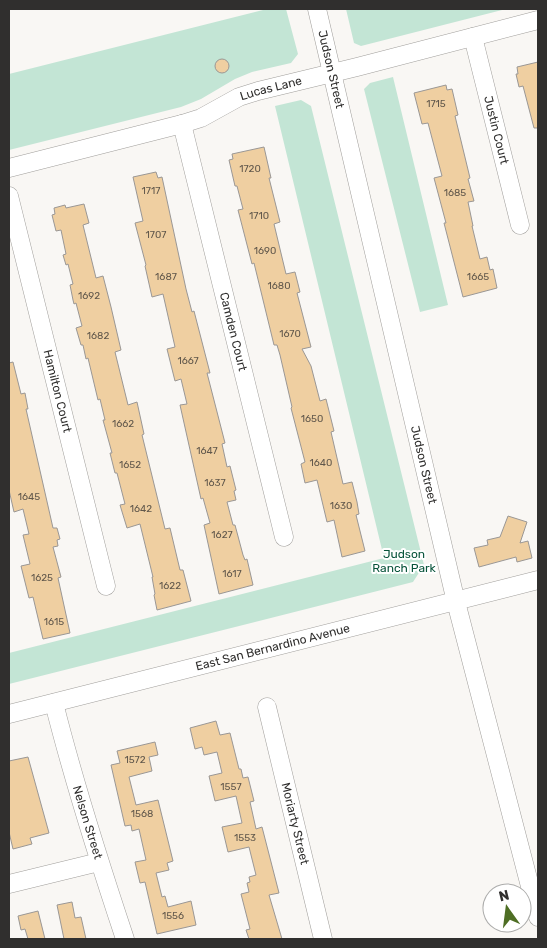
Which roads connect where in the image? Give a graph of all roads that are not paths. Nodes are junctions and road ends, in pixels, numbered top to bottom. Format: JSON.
{"nodes":[{"id":1,"x":317,"y":9,"type":"edge"},
{"id":2,"x":538,"y":20,"type":"edge"},
{"id":3,"x":473,"y":37,"type":"junction"},
{"id":4,"x":333,"y":73,"type":"junction"},
{"id":5,"x":182,"y":124,"type":"junction"},
{"id":6,"x":9,"y":168,"type":"edge"},
{"id":7,"x":9,"y":196,"type":"edge"},
{"id":8,"x":520,"y":225,"type":"dead end"},
{"id":9,"x":284,"y":538,"type":"dead end"},
{"id":10,"x":538,"y":580,"type":"edge"},
{"id":11,"x":106,"y":586,"type":"dead end"},
{"id":12,"x":456,"y":602,"type":"junction"},
{"id":13,"x":54,"y":703,"type":"junction"},
{"id":14,"x":267,"y":707,"type":"dead end"},
{"id":15,"x":9,"y":714,"type":"edge"},
{"id":16,"x":99,"y":862,"type":"junction"},
{"id":17,"x":9,"y":884,"type":"edge"},
{"id":18,"x":538,"y":917,"type":"edge"},
{"id":19,"x":126,"y":939,"type":"edge"},
{"id":20,"x":323,"y":939,"type":"edge"}],
"edges":[{"from":1,"to":4,"type":"street","name":"Judson Street"},
{"from":2,"to":3,"type":"street","name":"Lucas Lane"},
{"from":3,"to":4,"type":"street","name":"Lucas Lane"},
{"from":3,"to":8,"type":"street","name":"Justin Court"},
{"from":4,"to":5,"type":"street","name":"Lucas Lane"},
{"from":4,"to":12,"type":"street","name":"Judson Street"},
{"from":5,"to":6,"type":"street","name":"Lucas Lane"},
{"from":5,"to":9,"type":"street","name":"Camden Court"},
{"from":7,"to":11,"type":"street","name":"Hamilton Court"},
{"from":10,"to":12,"type":"street","name":"East San Bernardino Avenue"},
{"from":12,"to":13,"type":"street","name":"East San Bernardino Avenue"},
{"from":12,"to":18,"type":"street","name":"Judson Street"},
{"from":13,"to":15,"type":"street","name":"East San Bernardino Avenue"},
{"from":13,"to":16,"type":"street","name":"Nelson Street"},
{"from":14,"to":20,"type":"street","name":"Moriarty Street"},
{"from":16,"to":17,"type":"street"},
{"from":16,"to":19,"type":"street","name":"Nelson Street"}]}
